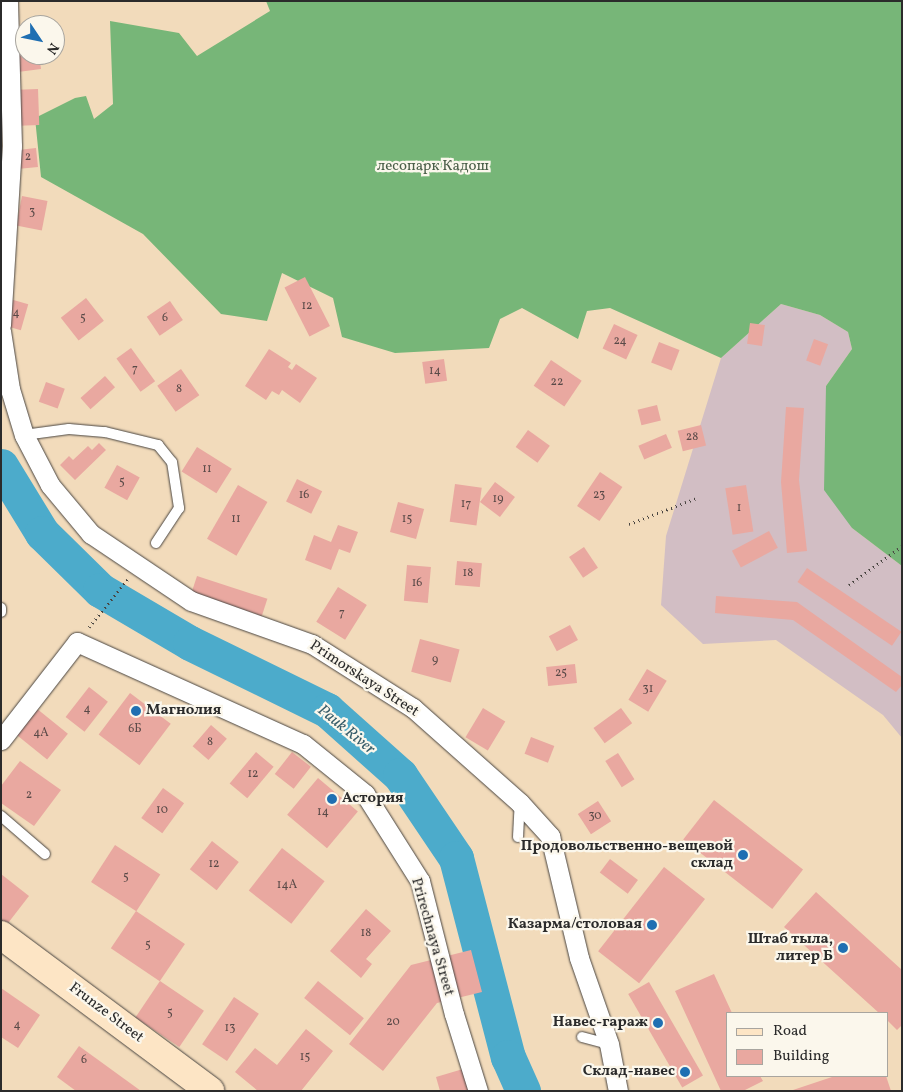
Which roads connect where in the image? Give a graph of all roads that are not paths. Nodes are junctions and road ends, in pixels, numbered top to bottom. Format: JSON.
{"nodes":[{"id":1,"x":8,"y":1,"type":"edge"},
{"id":2,"x":1,"y":325,"type":"edge"},
{"id":3,"x":1,"y":331,"type":"edge"},
{"id":4,"x":24,"y":434,"type":"junction"},
{"id":5,"x":156,"y":543,"type":"dead end"},
{"id":6,"x":1,"y":608,"type":"edge"},
{"id":7,"x":1,"y":612,"type":"edge"},
{"id":8,"x":1,"y":740,"type":"edge"},
{"id":9,"x":520,"y":804,"type":"junction"},
{"id":10,"x":1,"y":816,"type":"edge"},
{"id":11,"x":518,"y":837,"type":"dead end"},
{"id":12,"x":45,"y":854,"type":"dead end"},
{"id":13,"x":1,"y":935,"type":"edge"},
{"id":14,"x":582,"y":1037,"type":"dead end"},
{"id":15,"x":609,"y":1044,"type":"junction"},
{"id":16,"x":210,"y":1091,"type":"edge"},
{"id":17,"x":478,"y":1091,"type":"edge"},
{"id":18,"x":618,"y":1091,"type":"edge"}],
"edges":[{"from":1,"to":2,"type":"street"},
{"from":3,"to":4,"type":"street","name":"Primorskaya Street"},
{"from":4,"to":5,"type":"lane"},
{"from":4,"to":9,"type":"street","name":"Primorskaya Street"},
{"from":6,"to":7,"type":"lane"},
{"from":8,"to":17,"type":"street","name":"Prirechnaya Street"},
{"from":9,"to":11,"type":"lane"},
{"from":9,"to":15,"type":"street","name":"Primorskaya Street"},
{"from":10,"to":12,"type":"lane"},
{"from":13,"to":16,"type":"street","name":"Frunze Street"},
{"from":14,"to":15,"type":"lane"},
{"from":15,"to":18,"type":"street","name":"Primorskaya Street"}]}
